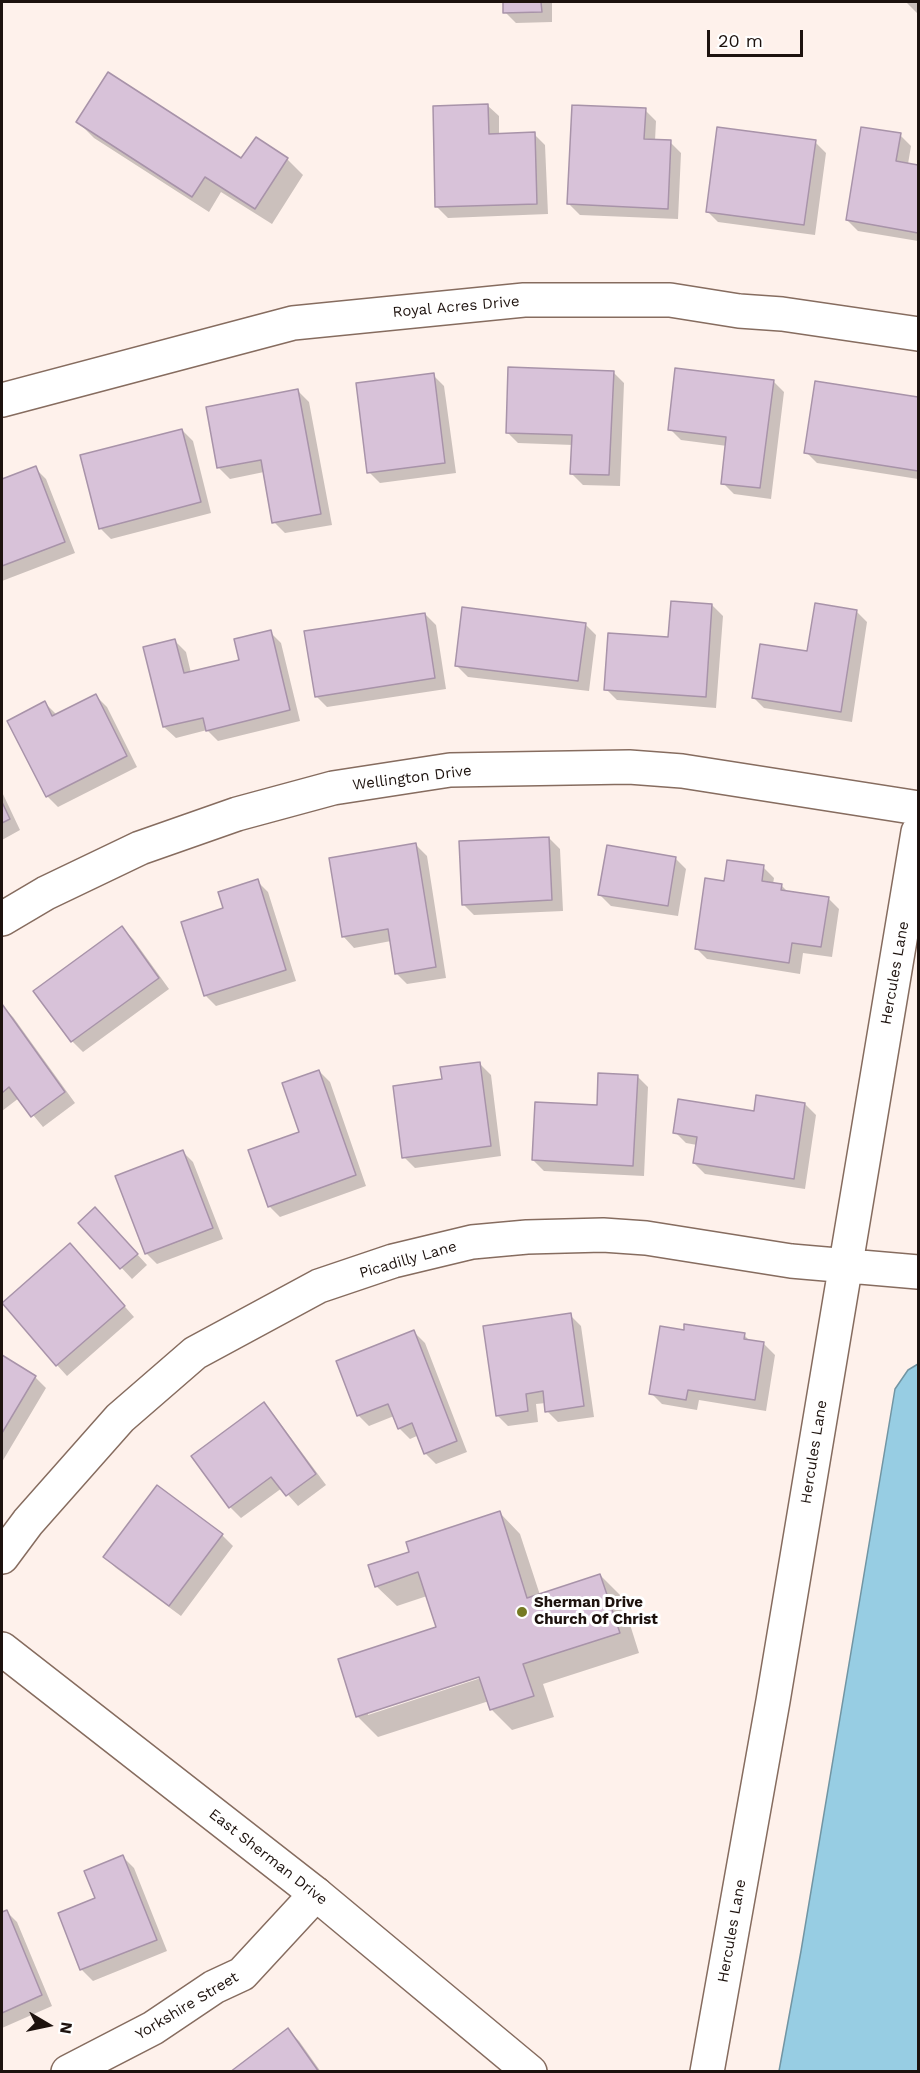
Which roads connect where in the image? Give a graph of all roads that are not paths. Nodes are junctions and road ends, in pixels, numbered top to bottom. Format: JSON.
{"nodes":[{"id":1,"x":918,"y":334,"type":"edge"},
{"id":2,"x":2,"y":400,"type":"edge"},
{"id":3,"x":918,"y":808,"type":"edge"},
{"id":4,"x":918,"y":832,"type":"edge"},
{"id":5,"x":2,"y":919,"type":"edge"},
{"id":6,"x":845,"y":1265,"type":"junction"},
{"id":7,"x":918,"y":1272,"type":"edge"},
{"id":8,"x":2,"y":1557,"type":"edge"},
{"id":9,"x":2,"y":1649,"type":"edge"},
{"id":10,"x":315,"y":1894,"type":"junction"},
{"id":11,"x":68,"y":2072,"type":"edge"},
{"id":12,"x":530,"y":2072,"type":"edge"},
{"id":13,"x":707,"y":2072,"type":"edge"}],
"edges":[{"from":1,"to":2,"type":"street","name":"Royal Acres Drive"},
{"from":3,"to":5,"type":"street","name":"Wellington Drive"},
{"from":4,"to":6,"type":"street","name":"Hercules Lane"},
{"from":6,"to":7,"type":"street","name":"Picadilly Lane"},
{"from":6,"to":8,"type":"street","name":"Picadilly Lane"},
{"from":6,"to":13,"type":"street","name":"Hercules Lane"},
{"from":9,"to":10,"type":"street","name":"East Sherman Drive"},
{"from":10,"to":11,"type":"street","name":"Yorkshire Street"},
{"from":10,"to":12,"type":"street","name":"East Sherman Drive"}]}
